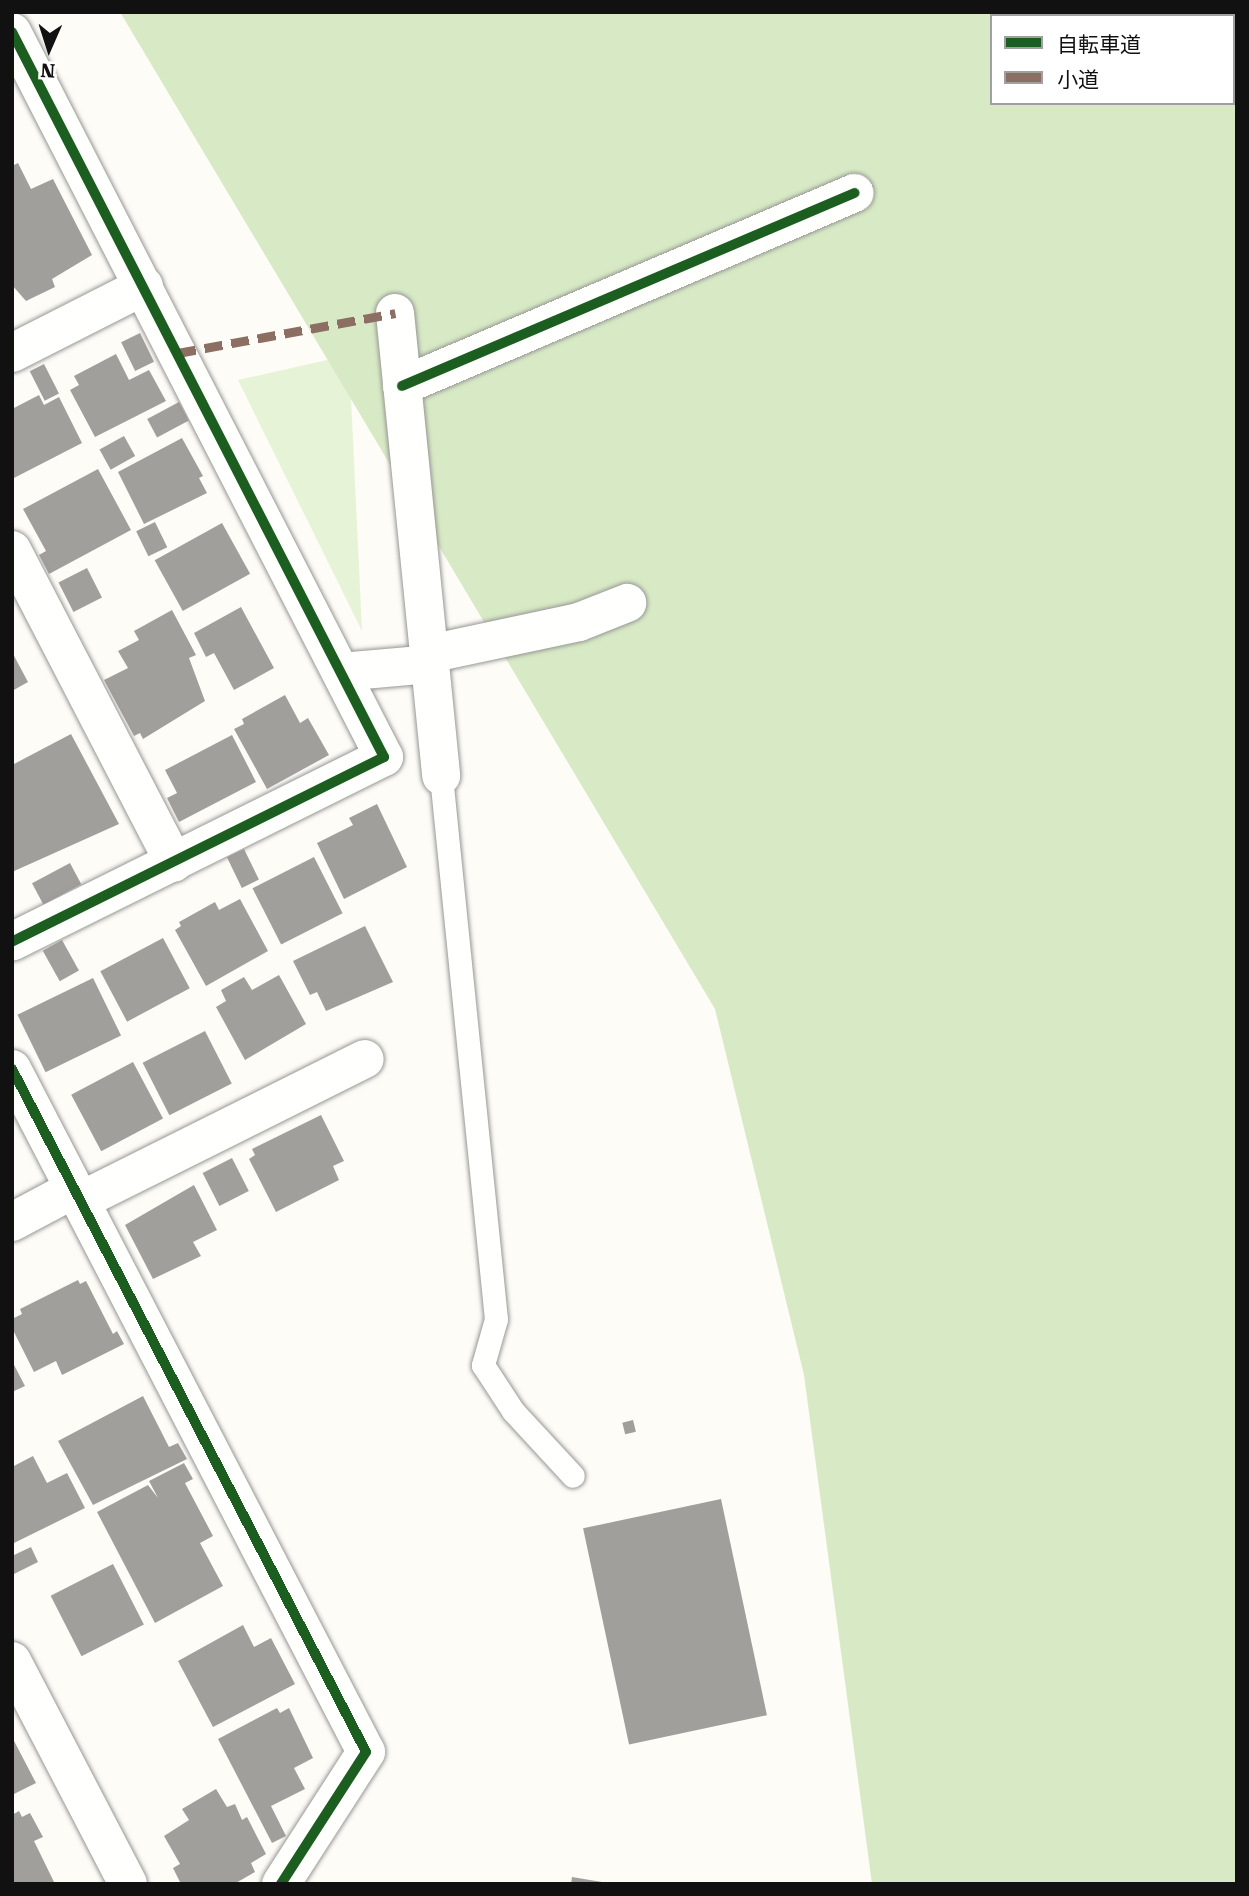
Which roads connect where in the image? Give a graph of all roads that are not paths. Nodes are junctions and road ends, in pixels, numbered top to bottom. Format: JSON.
{"nodes":[{"id":1,"x":12,"y":32,"type":"edge"},
{"id":2,"x":855,"y":193,"type":"dead end"},
{"id":3,"x":144,"y":286,"type":"junction"},
{"id":4,"x":395,"y":313,"type":"dead end"},
{"id":5,"x":12,"y":353,"type":"edge"},
{"id":6,"x":402,"y":386,"type":"junction"},
{"id":7,"x":12,"y":550,"type":"edge"},
{"id":8,"x":627,"y":603,"type":"dead end"},
{"id":9,"x":430,"y":659,"type":"junction"},
{"id":10,"x":341,"y":671,"type":"junction"},
{"id":11,"x":441,"y":776,"type":"joint"},
{"id":12,"x":174,"y":862,"type":"junction"},
{"id":13,"x":12,"y":942,"type":"edge"},
{"id":14,"x":365,"y":1059,"type":"dead end"},
{"id":15,"x":12,"y":1069,"type":"edge"},
{"id":16,"x":77,"y":1195,"type":"junction"},
{"id":17,"x":12,"y":1222,"type":"edge"},
{"id":18,"x":573,"y":1476,"type":"dead end"},
{"id":19,"x":12,"y":1661,"type":"edge"},
{"id":20,"x":117,"y":1878,"type":"edge"},
{"id":21,"x":281,"y":1884,"type":"edge"}],
"edges":[{"from":1,"to":3,"type":"street"},
{"from":2,"to":6,"type":"street"},
{"from":3,"to":5,"type":"street"},
{"from":3,"to":10,"type":"street"},
{"from":4,"to":6,"type":"street"},
{"from":6,"to":9,"type":"street"},
{"from":7,"to":12,"type":"street"},
{"from":8,"to":9,"type":"street"},
{"from":9,"to":10,"type":"street"},
{"from":9,"to":11,"type":"street"},
{"from":10,"to":12,"type":"street"},
{"from":11,"to":18,"type":"lane"},
{"from":12,"to":13,"type":"street"},
{"from":14,"to":16,"type":"street"},
{"from":15,"to":16,"type":"street"},
{"from":16,"to":17,"type":"street"},
{"from":16,"to":21,"type":"street"},
{"from":19,"to":20,"type":"street"}]}
